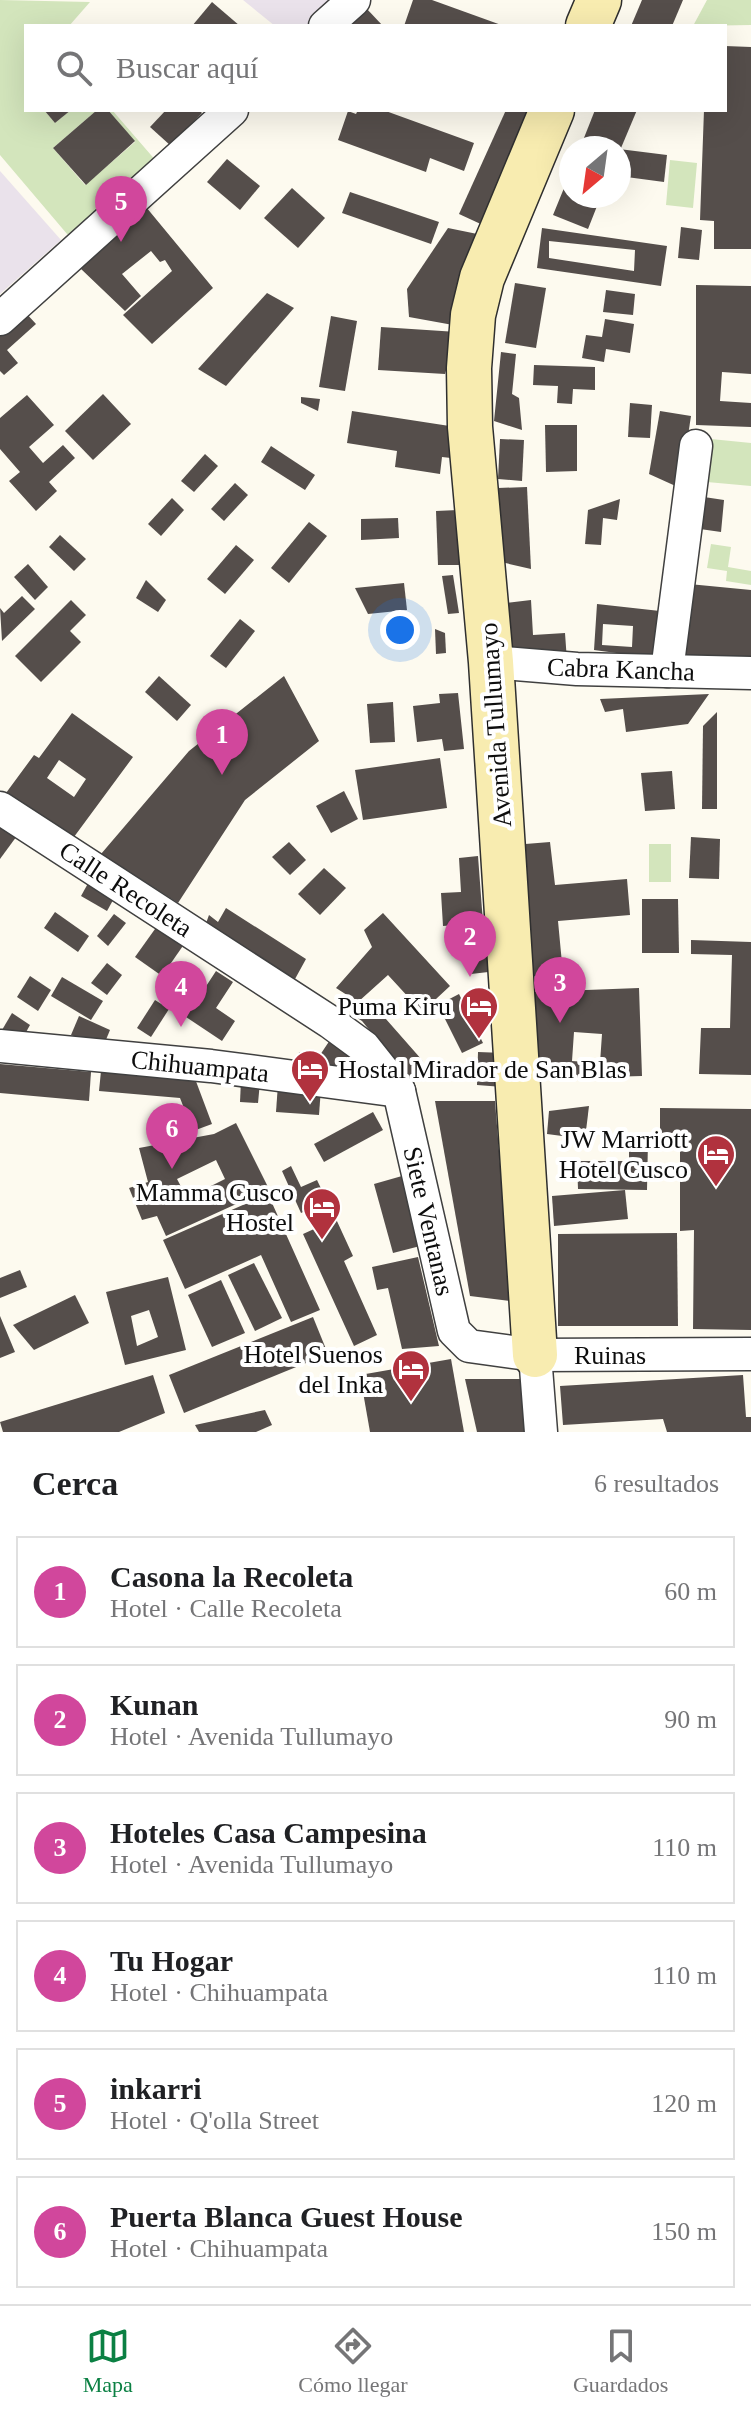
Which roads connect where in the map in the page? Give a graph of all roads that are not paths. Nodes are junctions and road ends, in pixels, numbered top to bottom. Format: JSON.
{"nodes":[{"id":1,"x":354,"y":0,"type":"edge"},
{"id":2,"x":599,"y":0,"type":"edge"},
{"id":3,"x":327,"y":24,"type":"edge"},
{"id":4,"x":589,"y":24,"type":"edge"},
{"id":5,"x":230,"y":112,"type":"edge"},
{"id":6,"x":551,"y":112,"type":"edge"},
{"id":7,"x":0,"y":319,"type":"edge"},
{"id":8,"x":696,"y":446,"type":"dead end"},
{"id":9,"x":491,"y":662,"type":"junction"},
{"id":10,"x":667,"y":671,"type":"junction"},
{"id":11,"x":751,"y":673,"type":"edge"},
{"id":12,"x":0,"y":808,"type":"edge"},
{"id":13,"x":0,"y":1046,"type":"edge"},
{"id":14,"x":399,"y":1091,"type":"junction"},
{"id":15,"x":469,"y":1346,"type":"joint"},
{"id":16,"x":751,"y":1354,"type":"edge"},
{"id":17,"x":535,"y":1355,"type":"junction"},
{"id":18,"x":541,"y":1432,"type":"edge"}],
"edges":[{"from":1,"to":3,"type":"street"},
{"from":2,"to":4,"type":"street"},
{"from":5,"to":7,"type":"street"},
{"from":6,"to":9,"type":"street","name":"Avenida Tullumayo"},
{"from":8,"to":10,"type":"street"},
{"from":9,"to":10,"type":"street","name":"Cabra Kancha"},
{"from":9,"to":17,"type":"street","name":"Avenida Tullumayo"},
{"from":10,"to":11,"type":"street","name":"Cabra Kancha"},
{"from":12,"to":14,"type":"street","name":"Calle Recoleta"},
{"from":13,"to":14,"type":"street","name":"Chihuampata"},
{"from":14,"to":15,"type":"street","name":"Siete Ventanas"},
{"from":15,"to":17,"type":"street","name":"Ruinas"},
{"from":16,"to":17,"type":"street","name":"Ruinas"},
{"from":17,"to":18,"type":"street"}]}
